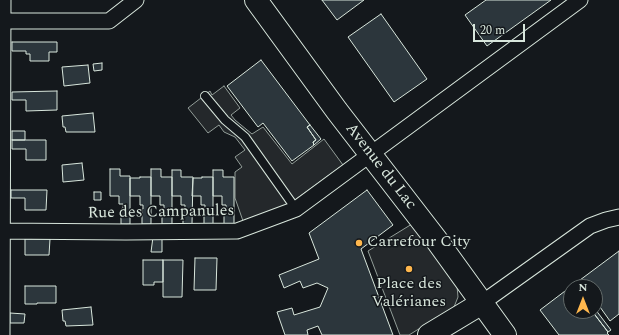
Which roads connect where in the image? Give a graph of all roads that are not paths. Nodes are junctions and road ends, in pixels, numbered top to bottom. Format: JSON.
{"nodes":[{"id":1,"x":3,"y":0,"type":"edge"},
{"id":2,"x":136,"y":0,"type":"edge"},
{"id":3,"x":256,"y":0,"type":"edge"},
{"id":4,"x":580,"y":0,"type":"edge"},
{"id":5,"x":1,"y":21,"type":"edge"},
{"id":6,"x":205,"y":96,"type":"dead end"},
{"id":7,"x":371,"y":155,"type":"junction"},
{"id":8,"x":296,"y":209,"type":"junction"},
{"id":9,"x":619,"y":217,"type":"edge"},
{"id":10,"x":1,"y":231,"type":"edge"},
{"id":11,"x":482,"y":303,"type":"junction"},
{"id":12,"x":2,"y":335,"type":"edge"},
{"id":13,"x":429,"y":335,"type":"edge"},
{"id":14,"x":504,"y":335,"type":"edge"}],
"edges":[{"from":1,"to":5,"type":"street"},
{"from":2,"to":5,"type":"street"},
{"from":3,"to":7,"type":"street","name":"Avenue du Lac"},
{"from":4,"to":7,"type":"street","name":"Rue des Campanules"},
{"from":5,"to":10,"type":"street"},
{"from":6,"to":8,"type":"lane"},
{"from":7,"to":8,"type":"street","name":"Rue des Campanules"},
{"from":7,"to":11,"type":"street","name":"Avenue du Lac"},
{"from":8,"to":10,"type":"street","name":"Rue des Campanules"},
{"from":9,"to":11,"type":"street"},
{"from":10,"to":12,"type":"street"},
{"from":11,"to":13,"type":"street"},
{"from":11,"to":14,"type":"street","name":"Avenue du Lac"}]}
